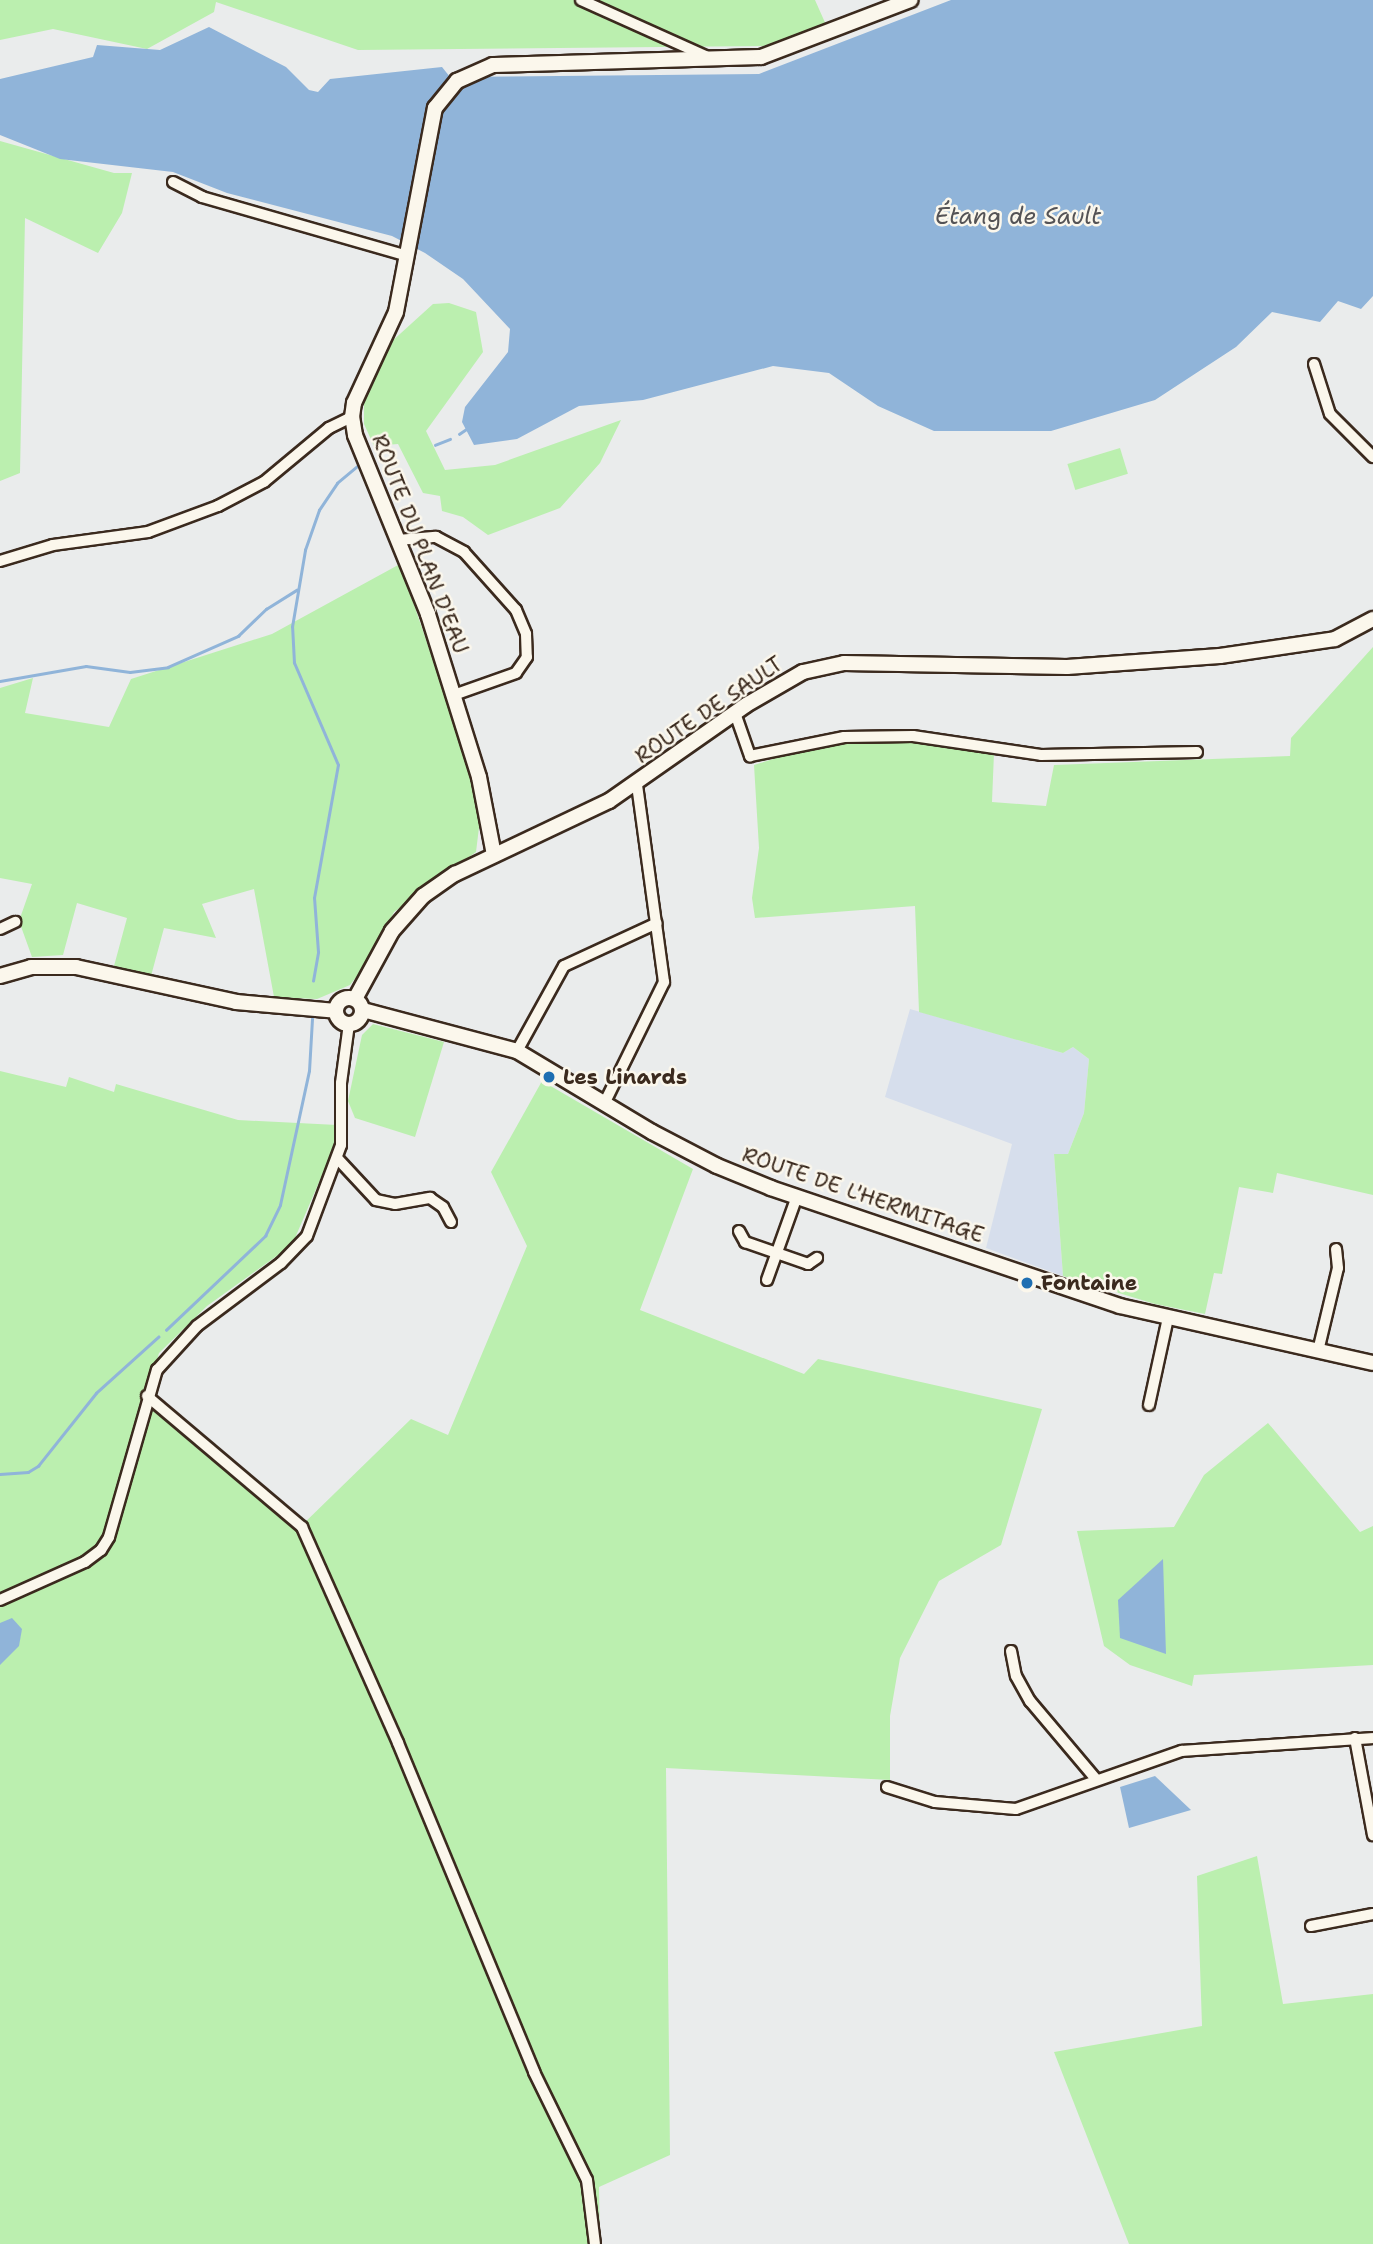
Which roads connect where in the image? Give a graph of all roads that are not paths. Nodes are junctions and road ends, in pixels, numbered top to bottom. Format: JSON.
{"nodes":[{"id":1,"x":581,"y":0,"type":"edge"},
{"id":2,"x":909,"y":0,"type":"edge"},
{"id":3,"x":716,"y":61,"type":"junction"},
{"id":4,"x":173,"y":182,"type":"dead end"},
{"id":5,"x":409,"y":255,"type":"junction"},
{"id":6,"x":1314,"y":363,"type":"dead end"},
{"id":7,"x":352,"y":417,"type":"junction"},
{"id":8,"x":1373,"y":457,"type":"edge"},
{"id":9,"x":398,"y":540,"type":"junction"},
{"id":10,"x":0,"y":561,"type":"edge"},
{"id":11,"x":1373,"y":619,"type":"edge"},
{"id":12,"x":454,"y":695,"type":"junction"},
{"id":13,"x":735,"y":713,"type":"junction"},
{"id":14,"x":1197,"y":752,"type":"dead end"},
{"id":15,"x":637,"y":785,"type":"junction"},
{"id":16,"x":494,"y":855,"type":"junction"},
{"id":17,"x":15,"y":922,"type":"dead end"},
{"id":18,"x":657,"y":923,"type":"junction"},
{"id":19,"x":0,"y":929,"type":"edge"},
{"id":20,"x":0,"y":975,"type":"edge"},
{"id":21,"x":359,"y":1004,"type":"junction"},
{"id":22,"x":336,"y":1011,"type":"junction"},
{"id":23,"x":349,"y":1024,"type":"junction"},
{"id":24,"x":517,"y":1051,"type":"junction"},
{"id":25,"x":605,"y":1102,"type":"junction"},
{"id":26,"x":337,"y":1158,"type":"junction"},
{"id":27,"x":797,"y":1196,"type":"junction"},
{"id":28,"x":451,"y":1222,"type":"dead end"},
{"id":29,"x":739,"y":1231,"type":"dead end"},
{"id":30,"x":1336,"y":1249,"type":"dead end"},
{"id":31,"x":778,"y":1253,"type":"junction"},
{"id":32,"x":817,"y":1258,"type":"dead end"},
{"id":33,"x":767,"y":1280,"type":"dead end"},
{"id":34,"x":1168,"y":1318,"type":"junction"},
{"id":35,"x":1318,"y":1351,"type":"junction"},
{"id":36,"x":1373,"y":1363,"type":"edge"},
{"id":37,"x":147,"y":1396,"type":"junction"},
{"id":38,"x":1149,"y":1405,"type":"dead end"},
{"id":39,"x":0,"y":1600,"type":"edge"},
{"id":40,"x":1011,"y":1651,"type":"dead end"},
{"id":41,"x":1355,"y":1738,"type":"junction"},
{"id":42,"x":1373,"y":1738,"type":"edge"},
{"id":43,"x":1096,"y":1779,"type":"junction"},
{"id":44,"x":887,"y":1787,"type":"dead end"},
{"id":45,"x":1373,"y":1835,"type":"edge"},
{"id":46,"x":1373,"y":1914,"type":"edge"},
{"id":47,"x":1311,"y":1926,"type":"dead end"},
{"id":48,"x":595,"y":2244,"type":"edge"}],
"edges":[{"from":1,"to":3,"type":"street"},
{"from":2,"to":3,"type":"street"},
{"from":3,"to":5,"type":"street","name":"ROUTE DU PLAN D'EAU"},
{"from":4,"to":5,"type":"street"},
{"from":5,"to":7,"type":"street","name":"ROUTE DU PLAN D'EAU"},
{"from":6,"to":8,"type":"street"},
{"from":7,"to":9,"type":"street","name":"ROUTE DU PLAN D'EAU"},
{"from":7,"to":10,"type":"street"},
{"from":9,"to":12,"type":"street","name":"ROUTE DU PLAN D'EAU"},
{"from":9,"to":12,"type":"street"},
{"from":11,"to":13,"type":"street","name":"ROUTE DE SAULT"},
{"from":12,"to":16,"type":"street","name":"ROUTE DU PLAN D'EAU"},
{"from":13,"to":14,"type":"street"},
{"from":13,"to":15,"type":"street","name":"ROUTE DE SAULT"},
{"from":15,"to":16,"type":"street","name":"ROUTE DE SAULT"},
{"from":15,"to":18,"type":"street"},
{"from":16,"to":21,"type":"street","name":"ROUTE DE SAULT"},
{"from":17,"to":19,"type":"street"},
{"from":18,"to":24,"type":"street"},
{"from":18,"to":25,"type":"street"},
{"from":20,"to":22,"type":"street"},
{"from":21,"to":22,"type":"street"},
{"from":21,"to":23,"type":"street"},
{"from":21,"to":24,"type":"street","name":"ROUTE DE L'HERMITAGE"},
{"from":22,"to":23,"type":"street"},
{"from":23,"to":26,"type":"street"},
{"from":24,"to":25,"type":"street","name":"ROUTE DE L'HERMITAGE"},
{"from":25,"to":27,"type":"street","name":"ROUTE DE L'HERMITAGE"},
{"from":26,"to":28,"type":"street"},
{"from":26,"to":37,"type":"street"},
{"from":27,"to":31,"type":"street"},
{"from":27,"to":34,"type":"street","name":"ROUTE DE L'HERMITAGE"},
{"from":29,"to":31,"type":"street"},
{"from":30,"to":35,"type":"street"},
{"from":31,"to":32,"type":"street"},
{"from":31,"to":33,"type":"street"},
{"from":34,"to":35,"type":"street","name":"ROUTE DE L'HERMITAGE"},
{"from":34,"to":38,"type":"street"},
{"from":35,"to":36,"type":"street","name":"ROUTE DE L'HERMITAGE"},
{"from":37,"to":39,"type":"street"},
{"from":37,"to":48,"type":"street"},
{"from":40,"to":43,"type":"street"},
{"from":41,"to":42,"type":"street"},
{"from":41,"to":43,"type":"street"},
{"from":41,"to":45,"type":"street"},
{"from":43,"to":44,"type":"street"},
{"from":46,"to":47,"type":"street"}]}
